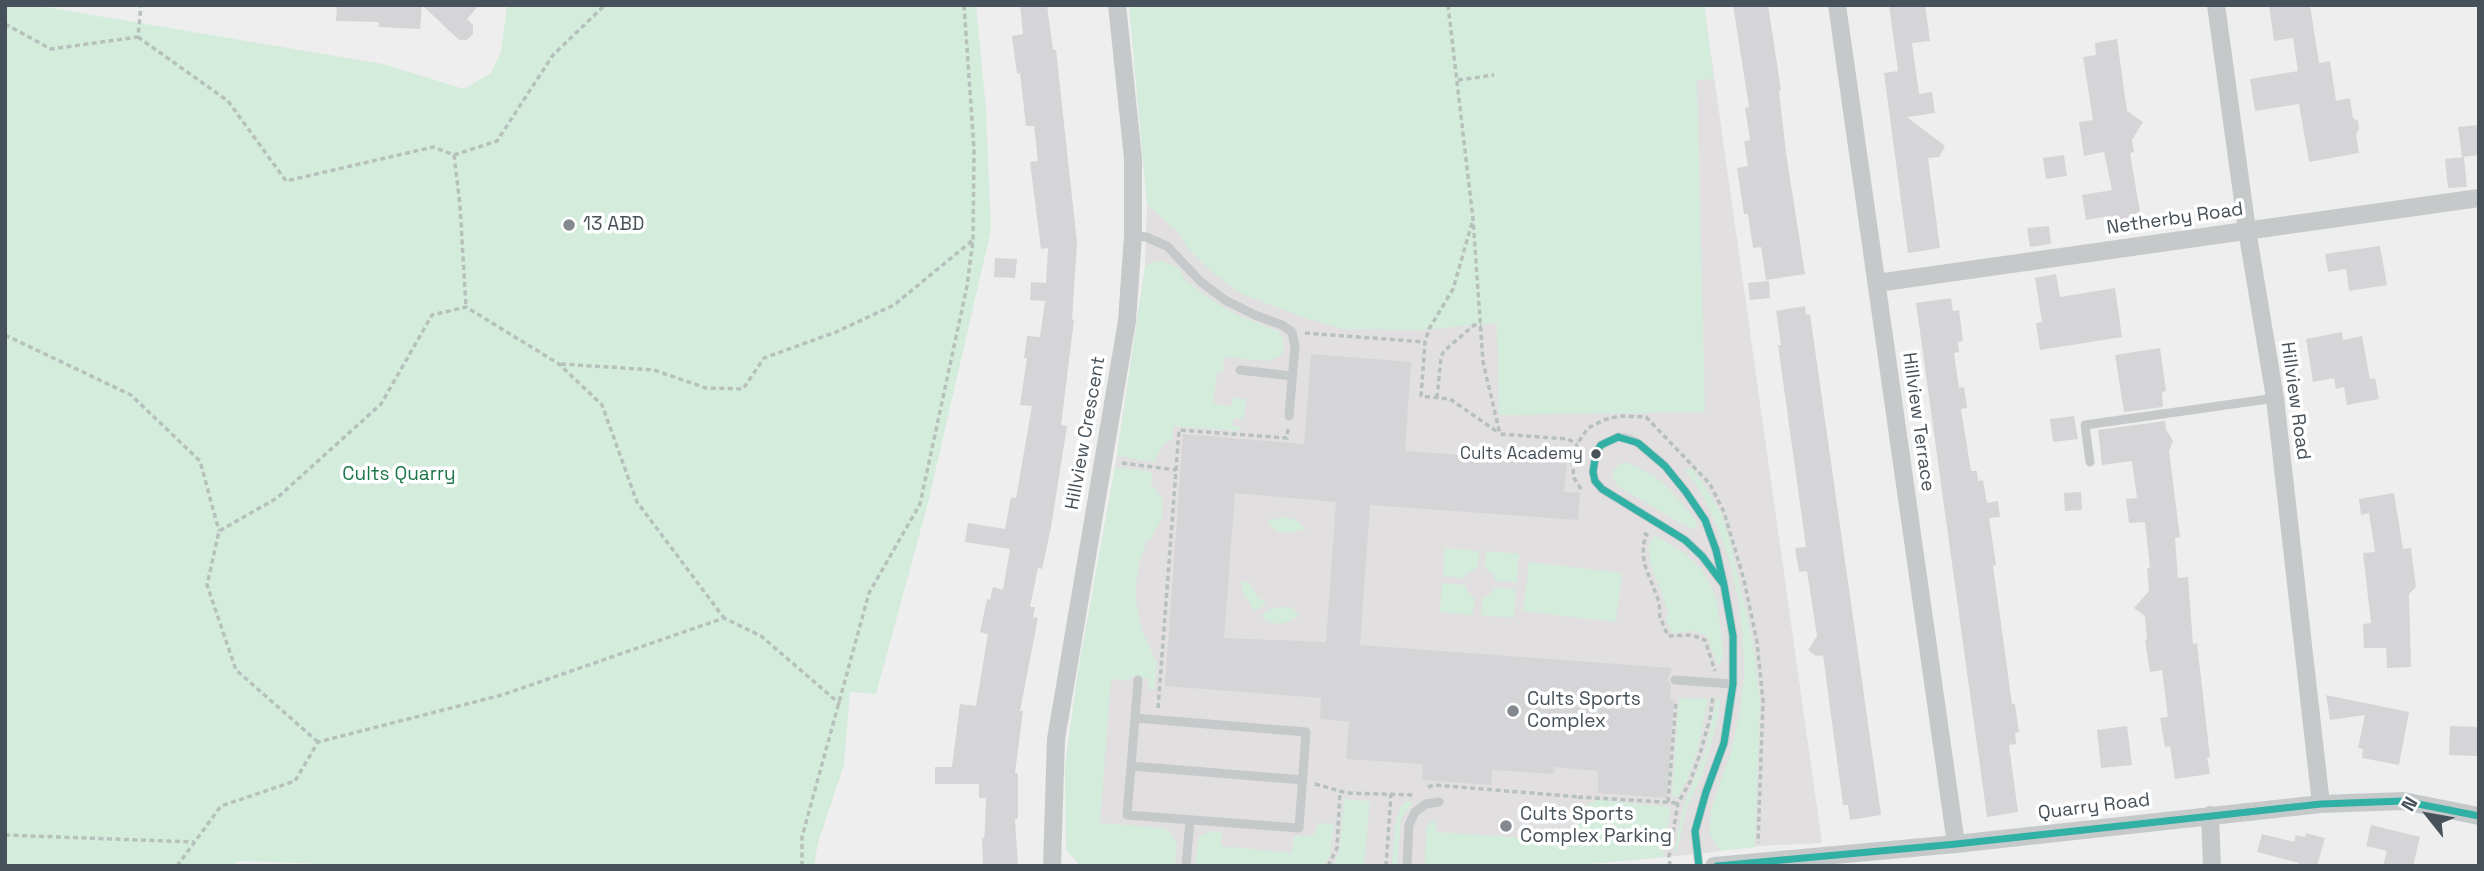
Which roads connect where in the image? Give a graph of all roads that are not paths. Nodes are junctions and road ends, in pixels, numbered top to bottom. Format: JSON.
{"nodes":[{"id":1,"x":1117,"y":5,"type":"edge"},
{"id":2,"x":1837,"y":5,"type":"edge"},
{"id":3,"x":2216,"y":5,"type":"edge"},
{"id":4,"x":2479,"y":198,"type":"edge"},
{"id":5,"x":2247,"y":230,"type":"junction"},
{"id":6,"x":1133,"y":236,"type":"junction"},
{"id":7,"x":1877,"y":283,"type":"junction"},
{"id":8,"x":1240,"y":370,"type":"dead end"},
{"id":9,"x":1292,"y":376,"type":"junction"},
{"id":10,"x":2275,"y":398,"type":"junction"},
{"id":11,"x":1289,"y":416,"type":"road end"},
{"id":12,"x":2090,"y":462,"type":"dead end"},
{"id":13,"x":1724,"y":585,"type":"junction"},
{"id":14,"x":1138,"y":680,"type":"dead end"},
{"id":15,"x":1675,"y":680,"type":"dead end"},
{"id":16,"x":1733,"y":684,"type":"junction"},
{"id":17,"x":1135,"y":718,"type":"junction"},
{"id":18,"x":1131,"y":766,"type":"junction"},
{"id":19,"x":1303,"y":780,"type":"junction"},
{"id":20,"x":1439,"y":802,"type":"dead end"},
{"id":21,"x":2321,"y":804,"type":"junction"},
{"id":22,"x":2210,"y":815,"type":"junction"},
{"id":23,"x":2479,"y":816,"type":"edge"},
{"id":24,"x":1190,"y":820,"type":"junction"},
{"id":25,"x":1956,"y":844,"type":"junction"},
{"id":26,"x":1886,"y":858,"type":"edge"},
{"id":27,"x":1052,"y":866,"type":"edge"},
{"id":28,"x":1186,"y":866,"type":"edge"},
{"id":29,"x":1408,"y":866,"type":"edge"},
{"id":30,"x":1699,"y":866,"type":"edge"},
{"id":31,"x":1714,"y":866,"type":"edge"},
{"id":32,"x":2212,"y":866,"type":"edge"}],
"edges":[{"from":1,"to":6,"type":"street","name":"Hillview Crescent"},
{"from":2,"to":7,"type":"street","name":"Hillview Terrace"},
{"from":3,"to":5,"type":"street","name":"Hillview Road"},
{"from":4,"to":5,"type":"street","name":"Netherby Road"},
{"from":5,"to":7,"type":"street","name":"Netherby Road"},
{"from":5,"to":10,"type":"street","name":"Hillview Road"},
{"from":6,"to":9,"type":"lane"},
{"from":6,"to":27,"type":"street","name":"Hillview Crescent"},
{"from":7,"to":25,"type":"street","name":"Hillview Terrace"},
{"from":8,"to":9,"type":"lane"},
{"from":9,"to":11,"type":"lane"},
{"from":10,"to":12,"type":"lane"},
{"from":10,"to":21,"type":"street","name":"Hillview Road"},
{"from":13,"to":13,"type":"lane"},
{"from":13,"to":16,"type":"lane"},
{"from":14,"to":17,"type":"lane"},
{"from":15,"to":16,"type":"lane"},
{"from":16,"to":30,"type":"lane"},
{"from":17,"to":18,"type":"lane"},
{"from":17,"to":19,"type":"lane"},
{"from":18,"to":19,"type":"lane"},
{"from":18,"to":24,"type":"lane"},
{"from":19,"to":24,"type":"lane"},
{"from":20,"to":29,"type":"lane"},
{"from":21,"to":22,"type":"street","name":"Quarry Road"},
{"from":21,"to":23,"type":"street","name":"Quarry Road"},
{"from":22,"to":25,"type":"street","name":"Quarry Road"},
{"from":22,"to":32,"type":"street"},
{"from":24,"to":28,"type":"lane"},
{"from":25,"to":26,"type":"street","name":"Quarry Road"},
{"from":26,"to":31,"type":"street","name":"Quarry Road"}]}
